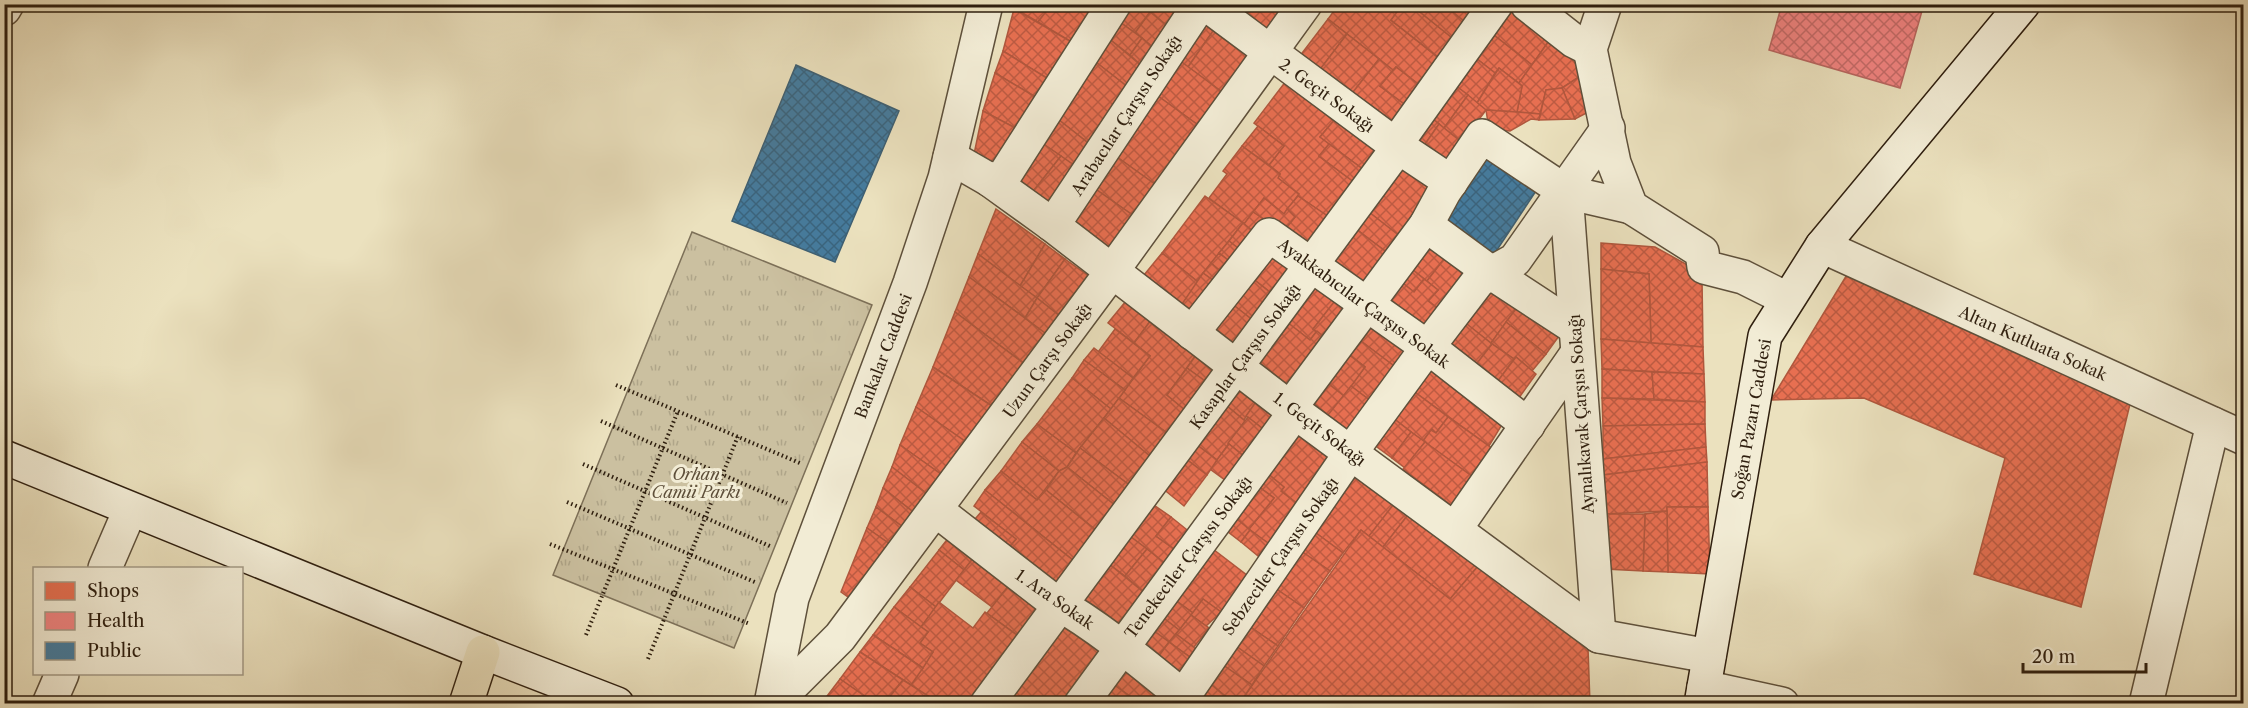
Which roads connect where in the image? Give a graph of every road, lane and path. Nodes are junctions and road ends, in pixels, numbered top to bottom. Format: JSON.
{"nodes":[{"id":1,"x":7,"y":4,"type":"edge"},
{"id":2,"x":986,"y":4,"type":"edge"},
{"id":3,"x":1114,"y":4,"type":"edge"},
{"id":4,"x":1200,"y":4,"type":"edge"},
{"id":5,"x":1206,"y":4,"type":"edge"},
{"id":6,"x":1305,"y":4,"type":"edge"},
{"id":7,"x":1497,"y":4,"type":"edge"},
{"id":8,"x":1527,"y":4,"type":"edge"},
{"id":9,"x":1605,"y":4,"type":"edge"},
{"id":10,"x":2023,"y":4,"type":"edge"},
{"id":11,"x":4,"y":9,"type":"edge"},
{"id":12,"x":1590,"y":49,"type":"junction"},
{"id":13,"x":1270,"y":53,"type":"junction"},
{"id":14,"x":1608,"y":128,"type":"junction"},
{"id":15,"x":1397,"y":146,"type":"junction"},
{"id":16,"x":950,"y":158,"type":"junction"},
{"id":17,"x":990,"y":180,"type":"junction"},
{"id":18,"x":1451,"y":182,"type":"junction"},
{"id":19,"x":1566,"y":192,"type":"junction"},
{"id":20,"x":1631,"y":207,"type":"junction"},
{"id":21,"x":1051,"y":224,"type":"junction"},
{"id":22,"x":1426,"y":225,"type":"junction"},
{"id":23,"x":1822,"y":246,"type":"junction"},
{"id":24,"x":1312,"y":264,"type":"junction"},
{"id":25,"x":1112,"y":271,"type":"junction"},
{"id":26,"x":1490,"y":272,"type":"junction"},
{"id":27,"x":1787,"y":299,"type":"junction"},
{"id":28,"x":1367,"y":304,"type":"junction"},
{"id":29,"x":1192,"y":333,"type":"junction"},
{"id":30,"x":1575,"y":341,"type":"junction"},
{"id":31,"x":1427,"y":348,"type":"junction"},
{"id":32,"x":1236,"y":366,"type":"junction"},
{"id":33,"x":616,"y":386,"type":"dead end"},
{"id":34,"x":1293,"y":410,"type":"junction"},
{"id":35,"x":678,"y":411,"type":"junction"},
{"id":36,"x":601,"y":422,"type":"dead end"},
{"id":37,"x":2213,"y":424,"type":"junction"},
{"id":38,"x":1528,"y":425,"type":"junction"},
{"id":39,"x":738,"y":436,"type":"junction"},
{"id":40,"x":2244,"y":438,"type":"edge"},
{"id":41,"x":662,"y":448,"type":"junction"},
{"id":42,"x":1352,"y":453,"type":"junction"},
{"id":43,"x":4,"y":457,"type":"edge"},
{"id":44,"x":583,"y":464,"type":"dead end"},
{"id":45,"x":722,"y":475,"type":"junction"},
{"id":46,"x":836,"y":479,"type":"junction"},
{"id":47,"x":645,"y":491,"type":"junction"},
{"id":48,"x":567,"y":502,"type":"dead end"},
{"id":49,"x":130,"y":510,"type":"junction"},
{"id":50,"x":936,"y":510,"type":"junction"},
{"id":51,"x":706,"y":517,"type":"junction"},
{"id":52,"x":821,"y":519,"type":"junction"},
{"id":53,"x":629,"y":529,"type":"junction"},
{"id":54,"x":1455,"y":529,"type":"junction"},
{"id":55,"x":550,"y":543,"type":"dead end"},
{"id":56,"x":690,"y":555,"type":"junction"},
{"id":57,"x":805,"y":561,"type":"junction"},
{"id":58,"x":105,"y":567,"type":"edge"},
{"id":59,"x":613,"y":568,"type":"junction"},
{"id":60,"x":674,"y":594,"type":"junction"},
{"id":61,"x":792,"y":598,"type":"junction"},
{"id":62,"x":1061,"y":605,"type":"junction"},
{"id":63,"x":586,"y":635,"type":"dead end"},
{"id":64,"x":1599,"y":636,"type":"junction"},
{"id":65,"x":784,"y":637,"type":"junction"},
{"id":66,"x":1122,"y":646,"type":"junction"},
{"id":67,"x":483,"y":652,"type":"junction"},
{"id":68,"x":648,"y":659,"type":"dead end"},
{"id":69,"x":62,"y":675,"type":"edge"},
{"id":70,"x":1705,"y":682,"type":"edge"},
{"id":71,"x":1176,"y":696,"type":"edge"},
{"id":72,"x":49,"y":704,"type":"edge"},
{"id":73,"x":466,"y":704,"type":"edge"},
{"id":74,"x":617,"y":704,"type":"edge"},
{"id":75,"x":772,"y":704,"type":"edge"},
{"id":76,"x":987,"y":704,"type":"edge"},
{"id":77,"x":1081,"y":704,"type":"edge"},
{"id":78,"x":1782,"y":704,"type":"edge"},
{"id":79,"x":2146,"y":704,"type":"edge"}],
"edges":[{"from":1,"to":11,"type":"street"},
{"from":2,"to":16,"type":"street","name":"Bankalar Caddesi"},
{"from":3,"to":17,"type":"street"},
{"from":4,"to":21,"type":"street","name":"Arabacılar Çarşısı Sokağı"},
{"from":5,"to":13,"type":"street","name":"2. Geçit Sokağı"},
{"from":6,"to":13,"type":"street","name":"Uzun Çarşı Sokağı"},
{"from":7,"to":15,"type":"street","name":"Kasaplar Çarşısı Sokağı"},
{"from":8,"to":12,"type":"street"},
{"from":9,"to":12,"type":"street"},
{"from":10,"to":23,"type":"street","name":"Soğan Pazarı Caddesi"},
{"from":12,"to":14,"type":"street"},
{"from":13,"to":15,"type":"street","name":"2. Geçit Sokağı"},
{"from":13,"to":25,"type":"street","name":"Uzun Çarşı Sokağı"},
{"from":14,"to":19,"type":"street","name":"Sebzeciler Çarşısı Sokağı"},
{"from":14,"to":20,"type":"street"},
{"from":15,"to":18,"type":"street","name":"2. Geçit Sokağı"},
{"from":15,"to":24,"type":"street","name":"Kasaplar Çarşısı Sokağı"},
{"from":16,"to":17,"type":"street","name":"1. Geçit Sokağı"},
{"from":16,"to":46,"type":"street","name":"Bankalar Caddesi"},
{"from":17,"to":21,"type":"street","name":"1. Geçit Sokağı"},
{"from":18,"to":19,"type":"street","name":"Tenekeciler Çarşısı Sokağı"},
{"from":18,"to":22,"type":"street","name":"Tenekeciler Çarşısı Sokağı"},
{"from":19,"to":20,"type":"street"},
{"from":19,"to":26,"type":"street","name":"Sebzeciler Çarşısı Sokağı"},
{"from":19,"to":30,"type":"street","name":"Aynalıkavak Çarşısı Sokağı"},
{"from":20,"to":27,"type":"street"},
{"from":21,"to":25,"type":"street","name":"1. Geçit Sokağı"},
{"from":22,"to":26,"type":"street"},
{"from":22,"to":28,"type":"street","name":"Tenekeciler Çarşısı Sokağı"},
{"from":23,"to":27,"type":"street","name":"Soğan Pazarı Caddesi"},
{"from":23,"to":37,"type":"street","name":"Altan Kutluata Sokak"},
{"from":24,"to":28,"type":"street","name":"Ayakkabıcılar Çarşısı Sokak"},
{"from":24,"to":29,"type":"street","name":"Ayakkabıcılar Çarşısı Sokak"},
{"from":24,"to":32,"type":"street","name":"Kasaplar Çarşısı Sokağı"},
{"from":25,"to":29,"type":"street","name":"1. Geçit Sokağı"},
{"from":25,"to":50,"type":"street","name":"Uzun Çarşı Sokağı"},
{"from":26,"to":30,"type":"street"},
{"from":26,"to":31,"type":"street","name":"Sebzeciler Çarşısı Sokağı"},
{"from":27,"to":70,"type":"street","name":"Soğan Pazarı Caddesi"},
{"from":28,"to":31,"type":"street","name":"Ayakkabıcılar Çarşısı Sokak"},
{"from":28,"to":34,"type":"street","name":"Tenekeciler Çarşısı Sokağı"},
{"from":29,"to":32,"type":"street","name":"1. Geçit Sokağı"},
{"from":30,"to":38,"type":"street"},
{"from":30,"to":64,"type":"street","name":"Aynalıkavak Çarşısı Sokağı"},
{"from":31,"to":38,"type":"street","name":"Ayakkabıcılar Çarşısı Sokak"},
{"from":31,"to":42,"type":"street","name":"Sebzeciler Çarşısı Sokağı"},
{"from":32,"to":34,"type":"street","name":"1. Geçit Sokağı"},
{"from":32,"to":62,"type":"street","name":"Kasaplar Çarşısı Sokağı"},
{"from":33,"to":35,"type":"path"},
{"from":34,"to":42,"type":"street","name":"1. Geçit Sokağı"},
{"from":34,"to":66,"type":"street","name":"Tenekeciler Çarşısı Sokağı"},
{"from":35,"to":39,"type":"path"},
{"from":35,"to":41,"type":"path"},
{"from":36,"to":41,"type":"path"},
{"from":37,"to":40,"type":"street","name":"Altan Kutluata Sokak"},
{"from":37,"to":79,"type":"street"},
{"from":38,"to":54,"type":"street"},
{"from":39,"to":45,"type":"path"},
{"from":39,"to":46,"type":"path"},
{"from":41,"to":45,"type":"path"},
{"from":41,"to":47,"type":"path"},
{"from":42,"to":54,"type":"street","name":"1. Geçit Sokağı"},
{"from":42,"to":71,"type":"street","name":"Sebzeciler Çarşısı Sokağı"},
{"from":43,"to":49,"type":"street"},
{"from":44,"to":47,"type":"path"},
{"from":45,"to":51,"type":"path"},
{"from":45,"to":52,"type":"path"},
{"from":46,"to":52,"type":"street","name":"Bankalar Caddesi"},
{"from":47,"to":51,"type":"path"},
{"from":47,"to":53,"type":"path"},
{"from":48,"to":53,"type":"path"},
{"from":49,"to":58,"type":"street"},
{"from":49,"to":67,"type":"street"},
{"from":50,"to":62,"type":"street","name":"1. Ara Sokak"},
{"from":50,"to":75,"type":"street","name":"Uzun Çarşı Sokağı"},
{"from":51,"to":56,"type":"path"},
{"from":51,"to":57,"type":"path"},
{"from":52,"to":57,"type":"street","name":"Bankalar Caddesi"},
{"from":53,"to":56,"type":"path"},
{"from":53,"to":59,"type":"path"},
{"from":54,"to":64,"type":"street","name":"1. Geçit Sokağı"},
{"from":55,"to":59,"type":"path"},
{"from":56,"to":60,"type":"path"},
{"from":56,"to":61,"type":"path"},
{"from":57,"to":61,"type":"street","name":"Bankalar Caddesi"},
{"from":59,"to":60,"type":"path"},
{"from":59,"to":63,"type":"path"},
{"from":60,"to":65,"type":"path"},
{"from":60,"to":68,"type":"path"},
{"from":61,"to":65,"type":"street","name":"Bankalar Caddesi"},
{"from":62,"to":66,"type":"street","name":"1. Ara Sokak"},
{"from":62,"to":76,"type":"street","name":"Kasaplar Çarşısı Sokağı"},
{"from":64,"to":70,"type":"street","name":"1. Geçit Sokağı"},
{"from":65,"to":75,"type":"street","name":"Bankalar Caddesi"},
{"from":66,"to":71,"type":"street","name":"1. Ara Sokak"},
{"from":66,"to":77,"type":"street","name":"Tenekeciler Çarşısı Sokağı"},
{"from":67,"to":73,"type":"main road"},
{"from":67,"to":74,"type":"street"},
{"from":69,"to":72,"type":"street"},
{"from":70,"to":78,"type":"street","name":"1. Geçit Sokağı"}]}
